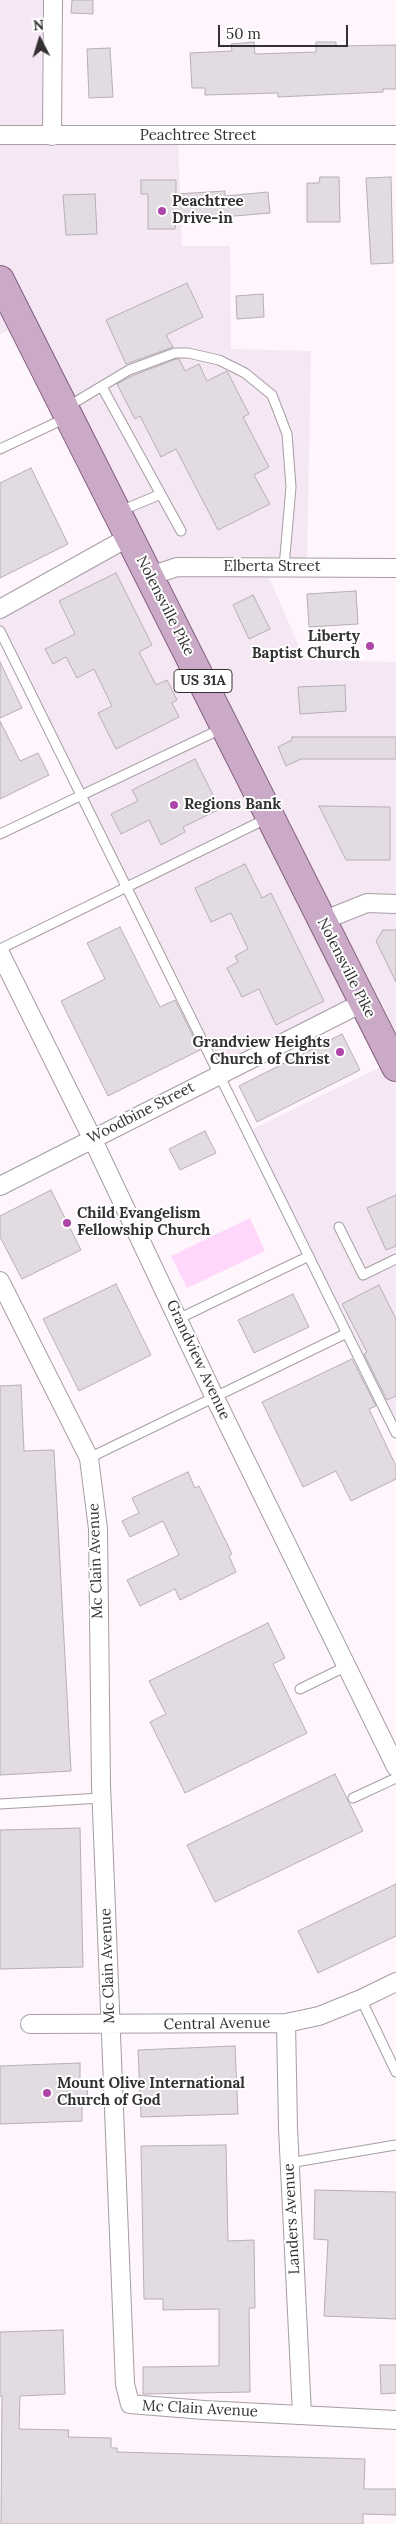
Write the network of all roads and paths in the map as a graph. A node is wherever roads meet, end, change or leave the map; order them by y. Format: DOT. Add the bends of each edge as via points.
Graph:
graph roads {
  1 [pos="54,0"];
  2 [pos="0,135"];
  3 [pos="396,135"];
  4 [pos="52,136"];
  5 [pos="0,280"];
  6 [pos="102,387"];
  7 [pos="67,412"];
  8 [pos="0,449"];
  9 [pos="159,495"];
  10 [pos="117,512"];
  11 [pos="181,531"];
  12 [pos="129,537"];
  13 [pos="284,567"];
  14 [pos="396,568"];
  15 [pos="150,576"];
  16 [pos="0,609"];
  17 [pos="0,631"];
  18 [pos="226,727"];
  19 [pos="82,794"];
  20 [pos="271,816"];
  21 [pos="0,834"];
  22 [pos="127,885"];
  23 [pos="396,904"];
  24 [pos="322,921"];
  25 [pos="0,949"];
  26 [pos="0,954"];
  27 [pos="364,1002"];
  28 [pos="396,1066"];
  29 [pos="219,1074"];
  30 [pos="92,1138"];
  31 [pos="0,1186"];
  32 [pos="339,1227"];
  33 [pos="309,1256"];
  34 [pos="396,1259"];
  35 [pos="0,1281"];
  36 [pos="178,1319"];
  37 [pos="347,1333"];
  38 [pos="215,1398"];
  39 [pos="396,1433"];
  40 [pos="89,1458"];
  41 [pos="347,1666"];
  42 [pos="300,1689"];
  43 [pos="396,1767"];
  44 [pos="396,1778"];
  45 [pos="101,1798"];
  46 [pos="353,1798"];
  47 [pos="0,1804"];
  48 [pos="396,1982"];
  49 [pos="361,1999"];
  50 [pos="30,2024"];
  51 [pos="286,2024"];
  52 [pos="110,2025"];
  53 [pos="396,2072"];
  54 [pos="396,2146"];
  55 [pos="290,2162"];
  56 [pos="302,2414"];
  57 [pos="396,2420"];
  1 -- 4 [label="street"];
  2 -- 4 [label="street, Peachtree Street"];
  3 -- 4 [label="street, Peachtree Street"];
  5 -- 7 [label="main road, Nolensville Pike / US 31A"];
  6 -- 7 [label="lane"];
  6 -- 9 [label="lane"];
  6 -- 13 [label="lane" via="129,370 175,353 188,353 219,360 245,373 272,394 287,434 291,487"];
  7 -- 8 [label="lane"];
  7 -- 10 [label="main road, Nolensville Pike / US 31A"];
  9 -- 10 [label="lane"];
  9 -- 11 [label="lane"];
  10 -- 12 [label="main road, Nolensville Pike / US 31A"];
  12 -- 15 [label="main road, Nolensville Pike / US 31A"];
  12 -- 16 [label="street"];
  13 -- 14 [label="street, Elberta Street"];
  13 -- 15 [label="street, Elberta Street" via="177,567"];
  15 -- 18 [label="main road, Nolensville Pike / US 31A"];
  17 -- 19 [label="lane"];
  18 -- 19 [label="lane"];
  18 -- 20 [label="main road, Nolensville Pike / US 31A"];
  19 -- 21 [label="lane"];
  19 -- 22 [label="lane"];
  20 -- 22 [label="lane"];
  20 -- 24 [label="main road, Nolensville Pike / US 31A"];
  22 -- 25 [label="lane"];
  22 -- 29 [label="lane"];
  23 -- 24 [label="street" via="367,903"];
  24 -- 27 [label="main road, Nolensville Pike / US 31A"];
  26 -- 30 [label="street, Grandview Avenue"];
  27 -- 28 [label="main road, Nolensville Pike / US 31A"];
  27 -- 29 [label="street, Woodbine Street"];
  29 -- 30 [label="street, Woodbine Street"];
  29 -- 33 [label="lane"];
  30 -- 31 [label="street, Woodbine Street"];
  30 -- 36 [label="street, Grandview Avenue"];
  32 -- 34 [label="lane" via="363,1275"];
  33 -- 36 [label="lane"];
  33 -- 37 [label="lane"];
  35 -- 40 [label="street, Mc Clain Avenue"];
  36 -- 38 [label="street, Grandview Avenue"];
  37 -- 38 [label="lane"];
  37 -- 39 [label="lane"];
  38 -- 40 [label="lane"];
  38 -- 41 [label="street, Grandview Avenue"];
  40 -- 45 [label="street, Mc Clain Avenue" via="98,1529"];
  41 -- 42 [label="lane"];
  41 -- 43 [label="street, Grandview Avenue"];
  44 -- 46 [label="lane"];
  45 -- 47 [label="lane"];
  45 -- 52 [label="street, Mc Clain Avenue"];
  48 -- 49 [label="street, Central Avenue"];
  49 -- 51 [label="street, Central Avenue" via="319,2016"];
  49 -- 53 [label="lane"];
  50 -- 52 [label="street, Central Avenue"];
  51 -- 52 [label="street, Central Avenue"];
  51 -- 55 [label="street, Landers Avenue"];
  52 -- 56 [label="street, Mc Clain Avenue" via="125,2384 130,2404"];
  54 -- 55 [label="lane"];
  55 -- 56 [label="street, Landers Avenue"];
  56 -- 57 [label="street, Mc Clain Avenue"];
}
